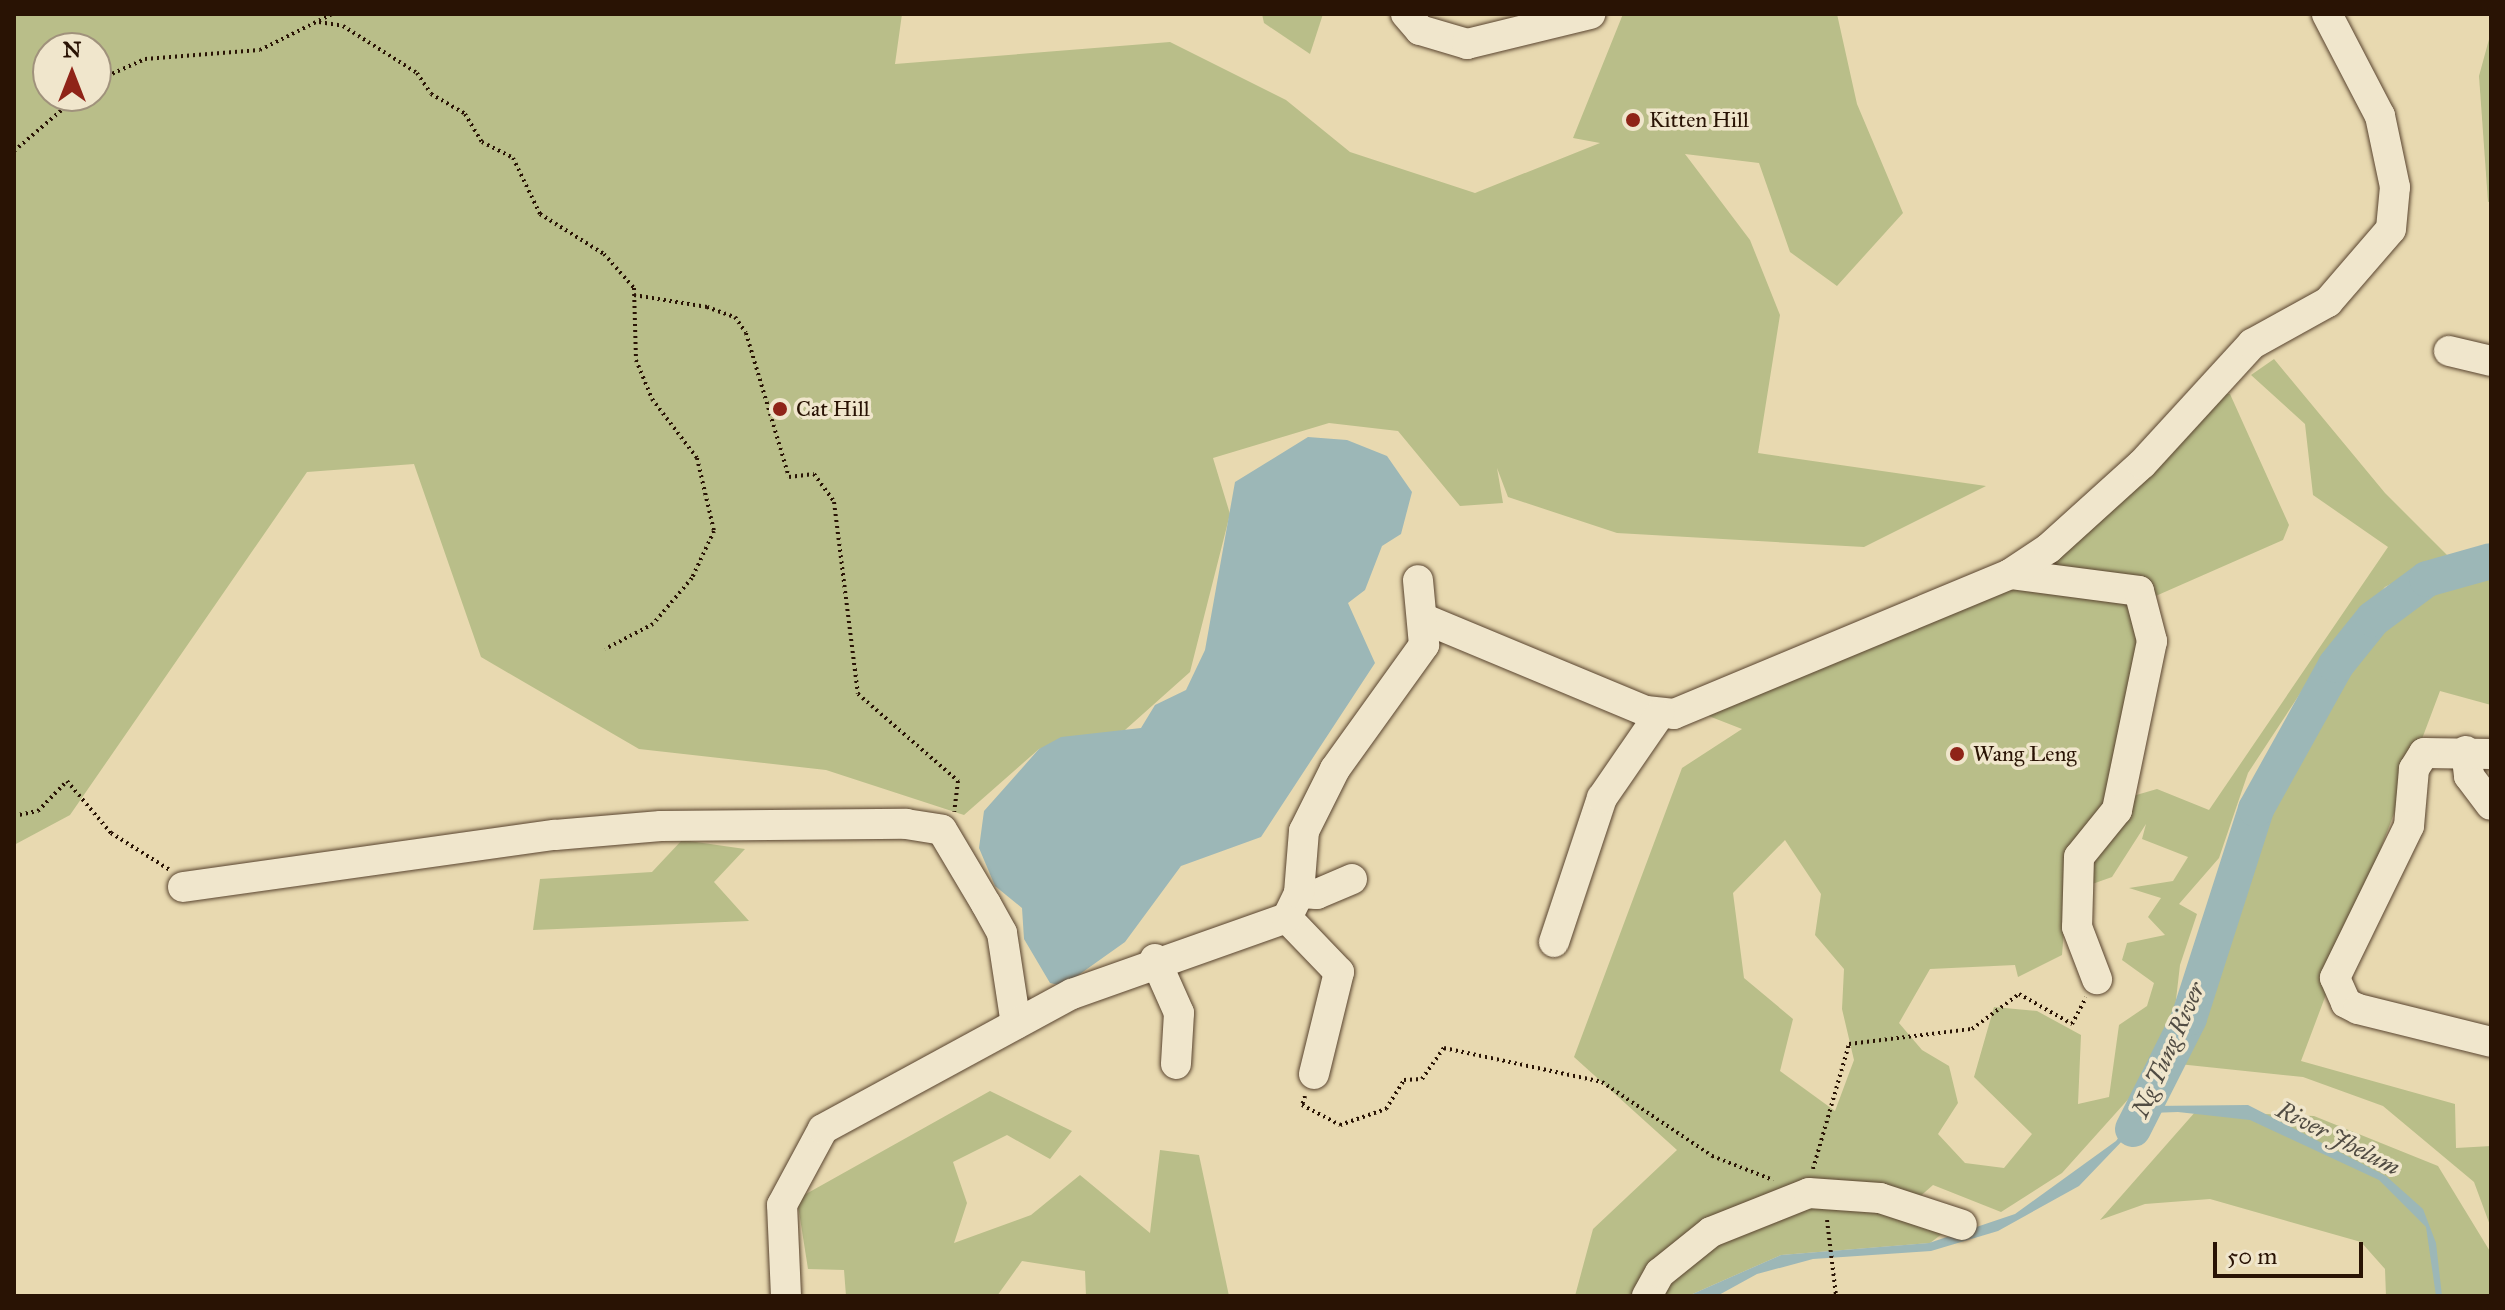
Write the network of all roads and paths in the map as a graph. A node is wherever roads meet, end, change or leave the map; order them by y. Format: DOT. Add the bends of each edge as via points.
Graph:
graph roads {
  1 [pos="332,14"];
  2 [pos="1406,14"];
  3 [pos="1590,14"];
  4 [pos="2327,14"];
  5 [pos="319,22"];
  6 [pos="112,74"];
  7 [pos="59,112"];
  8 [pos="14,151"];
  9 [pos="634,295"];
  10 [pos="2449,351"];
  11 [pos="2491,361"];
  12 [pos="2010,574"];
  13 [pos="1418,580"];
  14 [pos="1427,620"];
  15 [pos="605,649"];
  16 [pos="1659,715"];
  17 [pos="2479,752"];
  18 [pos="2491,805"];
  19 [pos="14,816"];
  20 [pos="942,830"];
  21 [pos="1352,879"];
  22 [pos="183,887"];
  23 [pos="1293,906"];
  24 [pos="1554,942"];
  25 [pos="1155,959"];
  26 [pos="2097,979"];
  27 [pos="1016,1024"];
  28 [pos="2491,1042"];
  29 [pos="1176,1064"];
  30 [pos="1314,1074"];
  31 [pos="1786,1180"];
  32 [pos="1818,1192"];
  33 [pos="1962,1225"];
  34 [pos="786,1296"];
  35 [pos="1647,1296"];
  36 [pos="1836,1296"];
  1 -- 5 [label="path"];
  2 -- 3 [label="street" via="1420,30 1467,44"];
  4 -- 12 [label="street" via="2380,116 2395,187 2391,229 2328,302 2252,344 2142,464 2049,548"];
  5 -- 6 [label="path" via="260,50 145,59"];
  5 -- 9 [label="path" via="343,26 417,73 431,94 465,114 482,142 513,158 540,214 622,270"];
  7 -- 8 [label="path"];
  9 -- 15 [label="path" via="636,360 652,399 697,458 714,531 692,578 653,624"];
  9 -- 20 [label="path" via="707,307 735,317 746,333 789,477 814,474 834,502 858,694 958,781 958,805"];
  10 -- 11 [label="street"];
  12 -- 16 [label="street"];
  12 -- 26 [label="street" via="2139,591 2152,641 2117,810 2079,857 2077,927"];
  13 -- 14 [label="street"];
  14 -- 16 [label="street"];
  14 -- 23 [label="street" via="1424,645 1335,769 1304,831"];
  16 -- 24 [label="street" via="1602,798"];
  17 -- 18 [label="street" via="2469,776"];
  17 -- 28 [label="street" via="2424,753 2414,769 2409,826 2335,978 2346,1003 2358,1009"];
  19 -- 22 [label="path" via="38,811 67,781 111,833 154,855"];
  20 -- 22 [label="street" via="661,826"];
  20 -- 27 [label="street" via="1002,933"];
  21 -- 23 [label="street"];
  23 -- 25 [label="street"];
  23 -- 30 [label="street" via="1339,972"];
  25 -- 27 [label="street"];
  25 -- 29 [label="street" via="1179,1013"];
  26 -- 32 [label="path" via="2072,1024 2019,994 1972,1029 1849,1044 1811,1163"];
  27 -- 34 [label="street" via="823,1129 782,1205"];
  30 -- 31 [label="path" via="1302,1105 1340,1125 1386,1109 1404,1080 1422,1079 1444,1048 1602,1082 1724,1162 1758,1180"];
  32 -- 33 [label="street" via="1880,1198"];
  32 -- 35 [label="street" via="1711,1232 1660,1273"];
  32 -- 36 [label="path" via="1833,1234"];
}
